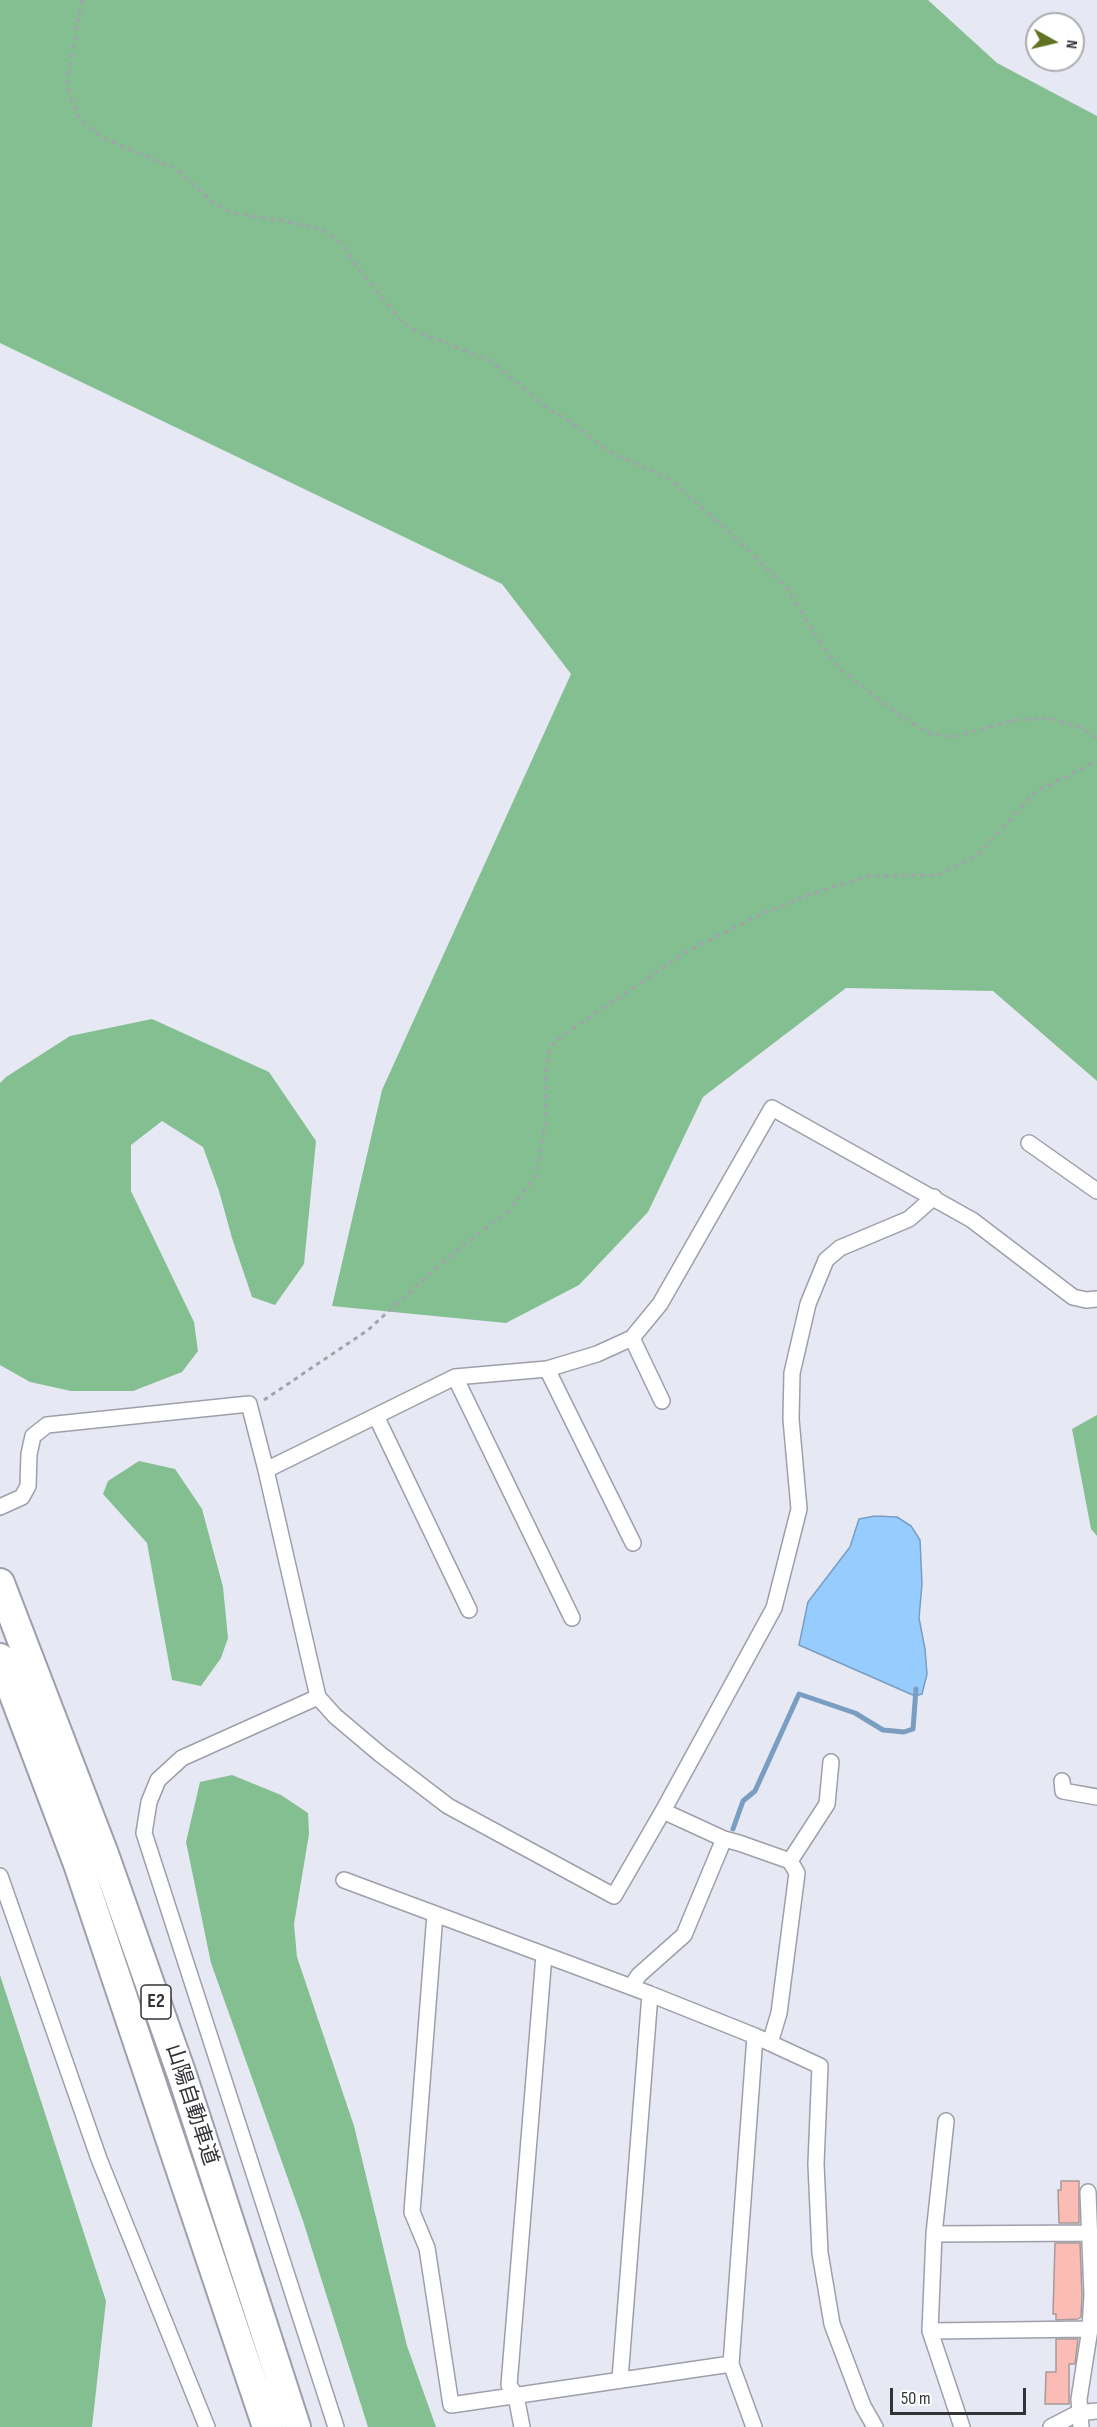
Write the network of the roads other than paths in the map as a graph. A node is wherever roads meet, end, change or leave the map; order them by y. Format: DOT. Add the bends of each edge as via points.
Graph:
graph roads {
  1 [pos="1029,1143"];
  2 [pos="1097,1191"];
  3 [pos="934,1197"];
  4 [pos="1097,1299"];
  5 [pos="632,1338"];
  6 [pos="547,1369"];
  7 [pos="455,1377"];
  8 [pos="662,1401"];
  9 [pos="376,1416"];
  10 [pos="266,1470"];
  11 [pos="0,1507"];
  12 [pos="633,1543"];
  13 [pos="0,1583"];
  14 [pos="469,1610"];
  15 [pos="572,1618"];
  16 [pos="0,1658"];
  17 [pos="318,1697"];
  18 [pos="831,1762"];
  19 [pos="1062,1781"];
  20 [pos="1097,1797"];
  21 [pos="663,1811"];
  22 [pos="724,1839"];
  23 [pos="790,1862"];
  24 [pos="0,1876"];
  25 [pos="344,1880"];
  26 [pos="435,1914"];
  27 [pos="544,1955"];
  28 [pos="631,1987"];
  29 [pos="650,1994"];
  30 [pos="755,2036"];
  31 [pos="770,2043"];
  32 [pos="946,2121"];
  33 [pos="1088,2192"];
  34 [pos="1090,2233"];
  35 [pos="934,2234"];
  36 [pos="1090,2329"];
  37 [pos="930,2331"];
  38 [pos="732,2364"];
  39 [pos="620,2379"];
  40 [pos="516,2396"];
  41 [pos="1097,2410"];
  42 [pos="1080,2420"];
  43 [pos="207,2427"];
  44 [pos="267,2427"];
  45 [pos="296,2427"];
  46 [pos="336,2427"];
  47 [pos="522,2427"];
  48 [pos="754,2427"];
  49 [pos="875,2427"];
  50 [pos="962,2427"];
  51 [pos="1051,2427"];
  1 -- 2 [label="street"];
  3 -- 4 [label="street" via="972,1220 1073,1297"];
  3 -- 5 [label="street" via="771,1108 660,1304"];
  3 -- 21 [label="street" via="909,1219 840,1248 826,1260 808,1304 792,1372 791,1419 799,1509 774,1608"];
  5 -- 6 [label="street" via="597,1354"];
  5 -- 8 [label="street"];
  6 -- 7 [label="street"];
  6 -- 12 [label="street"];
  7 -- 9 [label="street"];
  7 -- 15 [label="street"];
  9 -- 10 [label="street"];
  9 -- 14 [label="street"];
  10 -- 11 [label="street" via="249,1404 47,1425 33,1436 28,1485 22,1497"];
  10 -- 17 [label="street"];
  13 -- 45 [label="highway, 山陽自動車道 / E2" via="124,1910"];
  16 -- 44 [label="highway, 山陽自動車道 / E2" via="78,1864"];
  17 -- 21 [label="street" via="335,1716 448,1806 614,1896"];
  17 -- 46 [label="street" via="182,1758 158,1780 149,1802 144,1833"];
  18 -- 23 [label="street" via="827,1804"];
  19 -- 20 [label="street" via="1064,1791"];
  21 -- 22 [label="street"];
  22 -- 23 [label="street"];
  22 -- 28 [label="street" via="684,1935"];
  23 -- 31 [label="street" via="797,1873 779,2013"];
  24 -- 43 [label="street" via="99,2159"];
  25 -- 26 [label="street"];
  26 -- 27 [label="street"];
  26 -- 40 [label="street" via="412,2212 427,2248 451,2405"];
  27 -- 28 [label="street"];
  27 -- 40 [label="street" via="509,2385"];
  28 -- 29 [label="street"];
  29 -- 30 [label="street"];
  29 -- 39 [label="street"];
  30 -- 31 [label="street"];
  30 -- 38 [label="street"];
  31 -- 49 [label="street" via="820,2066 816,2164 820,2253 832,2324"];
  32 -- 35 [label="street"];
  33 -- 34 [label="street"];
  34 -- 35 [label="street"];
  34 -- 36 [label="street"];
  35 -- 37 [label="street"];
  36 -- 37 [label="street"];
  36 -- 42 [label="street"];
  37 -- 50 [label="street"];
  38 -- 39 [label="street"];
  38 -- 48 [label="street"];
  39 -- 40 [label="street"];
  40 -- 47 [label="street"];
  41 -- 42 [label="street"];
  42 -- 51 [label="street"];
}
